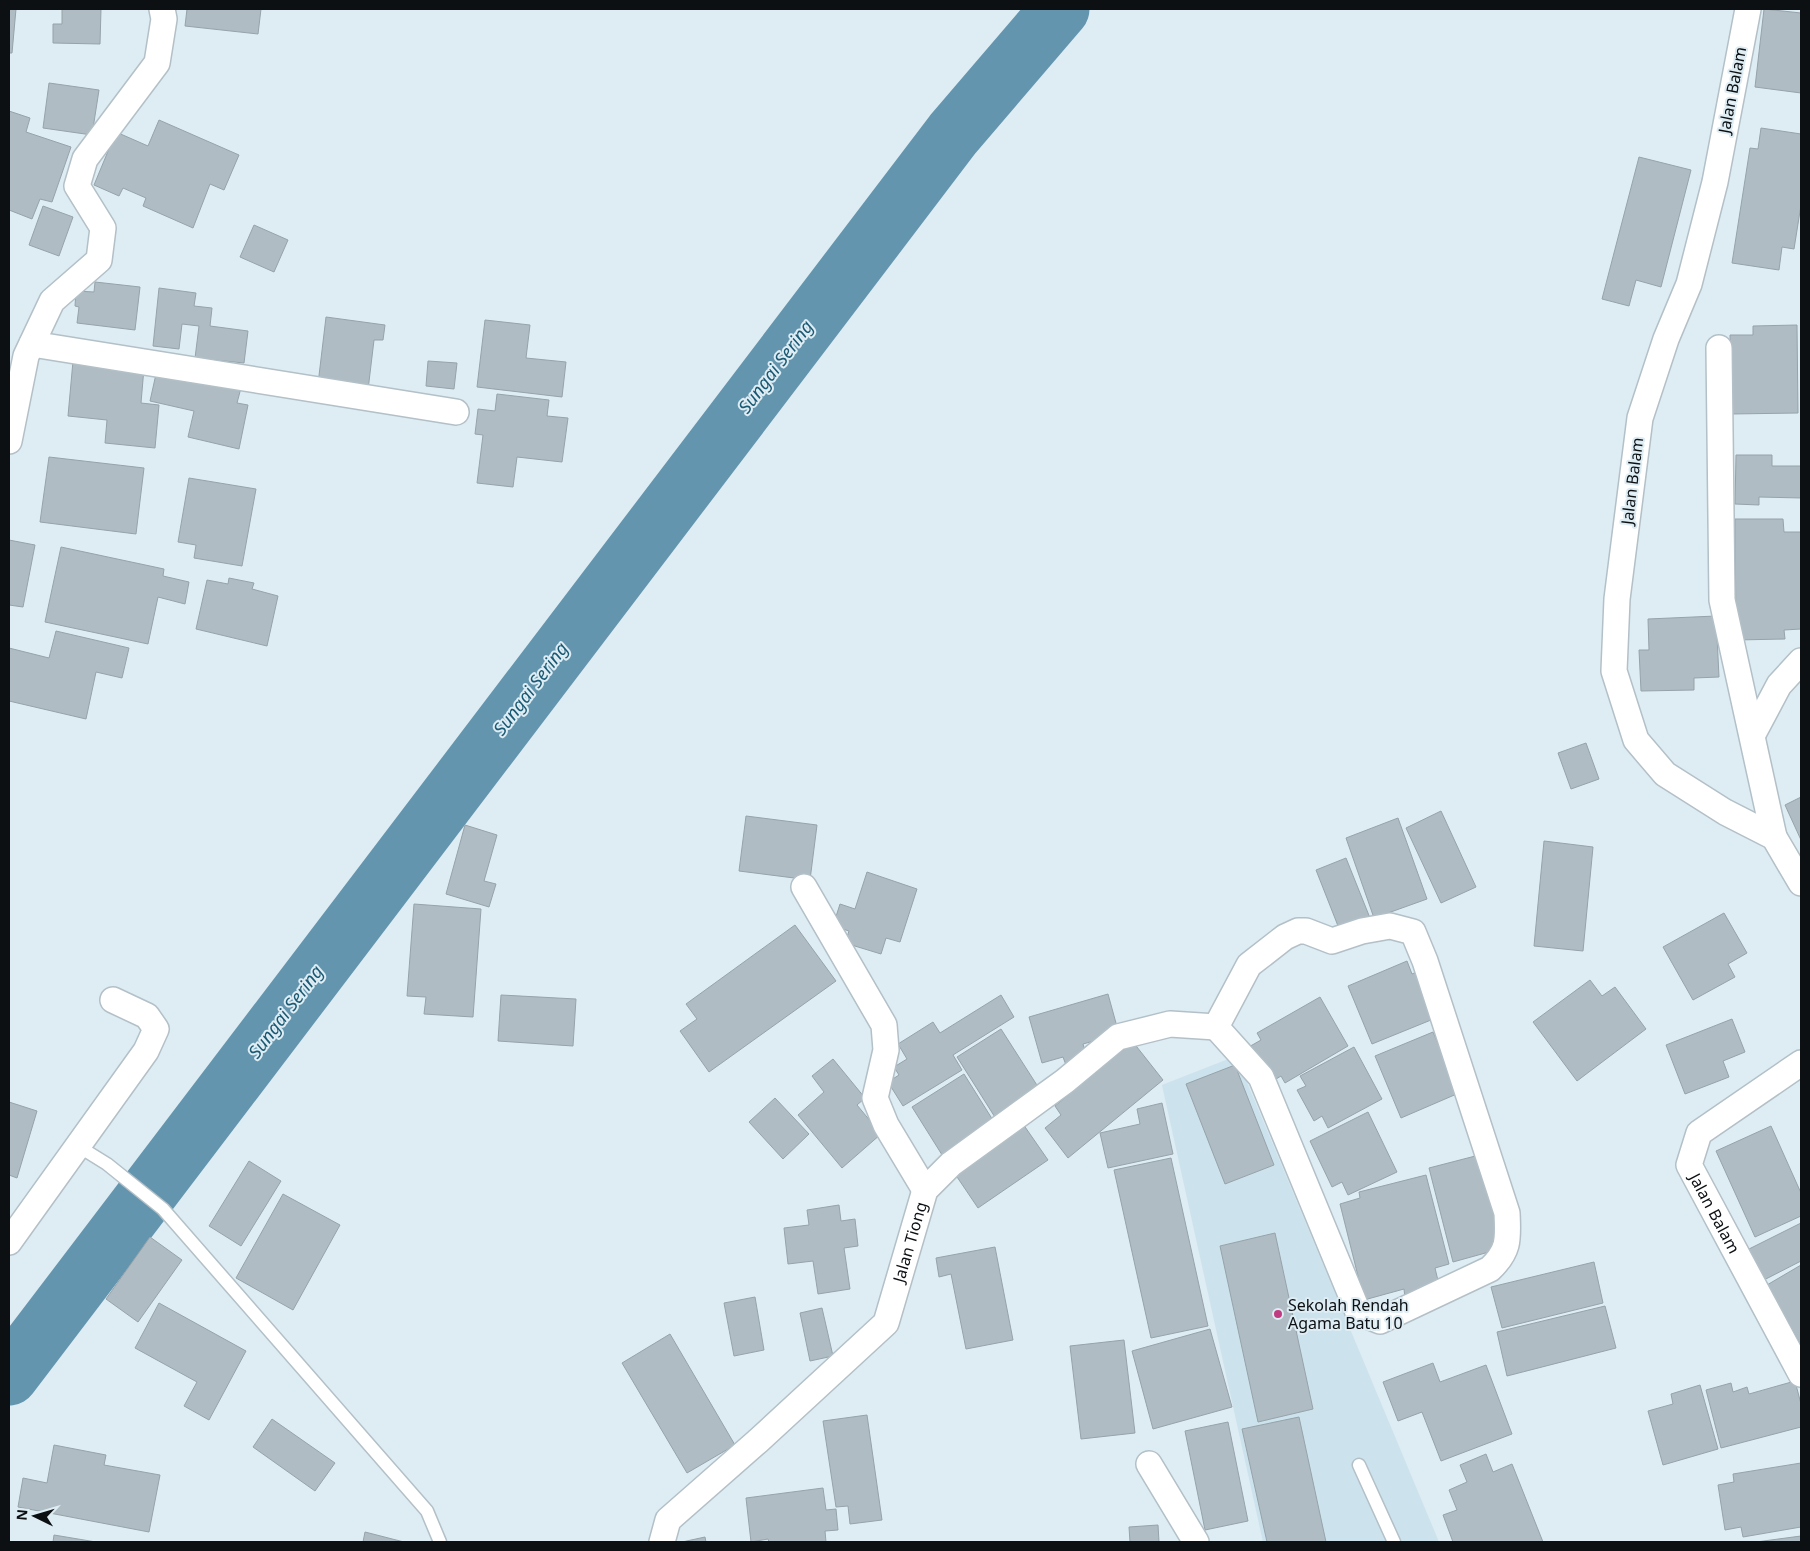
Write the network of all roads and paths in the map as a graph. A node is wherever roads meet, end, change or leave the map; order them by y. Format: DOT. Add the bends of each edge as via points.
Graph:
graph roads {
  1 [pos="162,9"];
  2 [pos="1748,9"];
  3 [pos="32,344"];
  4 [pos="1719,348"];
  5 [pos="456,412"];
  6 [pos="9,441"];
  7 [pos="1801,661"];
  8 [pos="1752,734"];
  9 [pos="1774,837"];
  10 [pos="1801,883"];
  11 [pos="804,887"];
  12 [pos="113,1000"];
  13 [pos="1216,1027"];
  14 [pos="1801,1063"];
  15 [pos="78,1146"];
  16 [pos="925,1190"];
  17 [pos="9,1242"];
  18 [pos="1801,1374"];
  19 [pos="1149,1464"];
  20 [pos="1359,1465"];
  21 [pos="440,1542"];
  22 [pos="662,1542"];
  23 [pos="1196,1542"];
  24 [pos="1394,1542"];
  1 -- 3 [label="street" via="164,19 157,63 85,158 78,186 104,228 98,260 52,301"];
  2 -- 9 [label="street, Jalan Balam" via="1715,182 1689,284 1666,339 1640,418 1618,599 1614,671 1636,740 1665,774 1725,812"];
  3 -- 5 [label="street"];
  3 -- 6 [label="street" via="26,356"];
  4 -- 8 [label="street" via="1722,600"];
  7 -- 8 [label="street" via="1780,685"];
  8 -- 9 [label="street"];
  9 -- 10 [label="street"];
  11 -- 16 [label="street" via="884,1025 886,1050 875,1098 886,1125"];
  12 -- 15 [label="street" via="147,1016 156,1030 146,1051"];
  13 -- 13 [label="street" via="1261,1077 1358,1312 1380,1321 1490,1269 1500,1259 1508,1238 1506,1213 1426,961 1413,932 1390,926 1332,941 1306,931 1285,937 1248,965"];
  13 -- 16 [label="street, Jalan Tiong" via="1170,1024 1118,1037 951,1164"];
  14 -- 18 [label="street, Jalan Balam" via="1699,1134 1689,1165"];
  15 -- 17 [label="street"];
  15 -- 21 [label="lane" via="107,1164 163,1209 428,1511"];
  16 -- 22 [label="street, Jalan Tiong" via="886,1323 668,1520"];
  19 -- 23 [label="street"];
  20 -- 24 [label="lane"];
}
